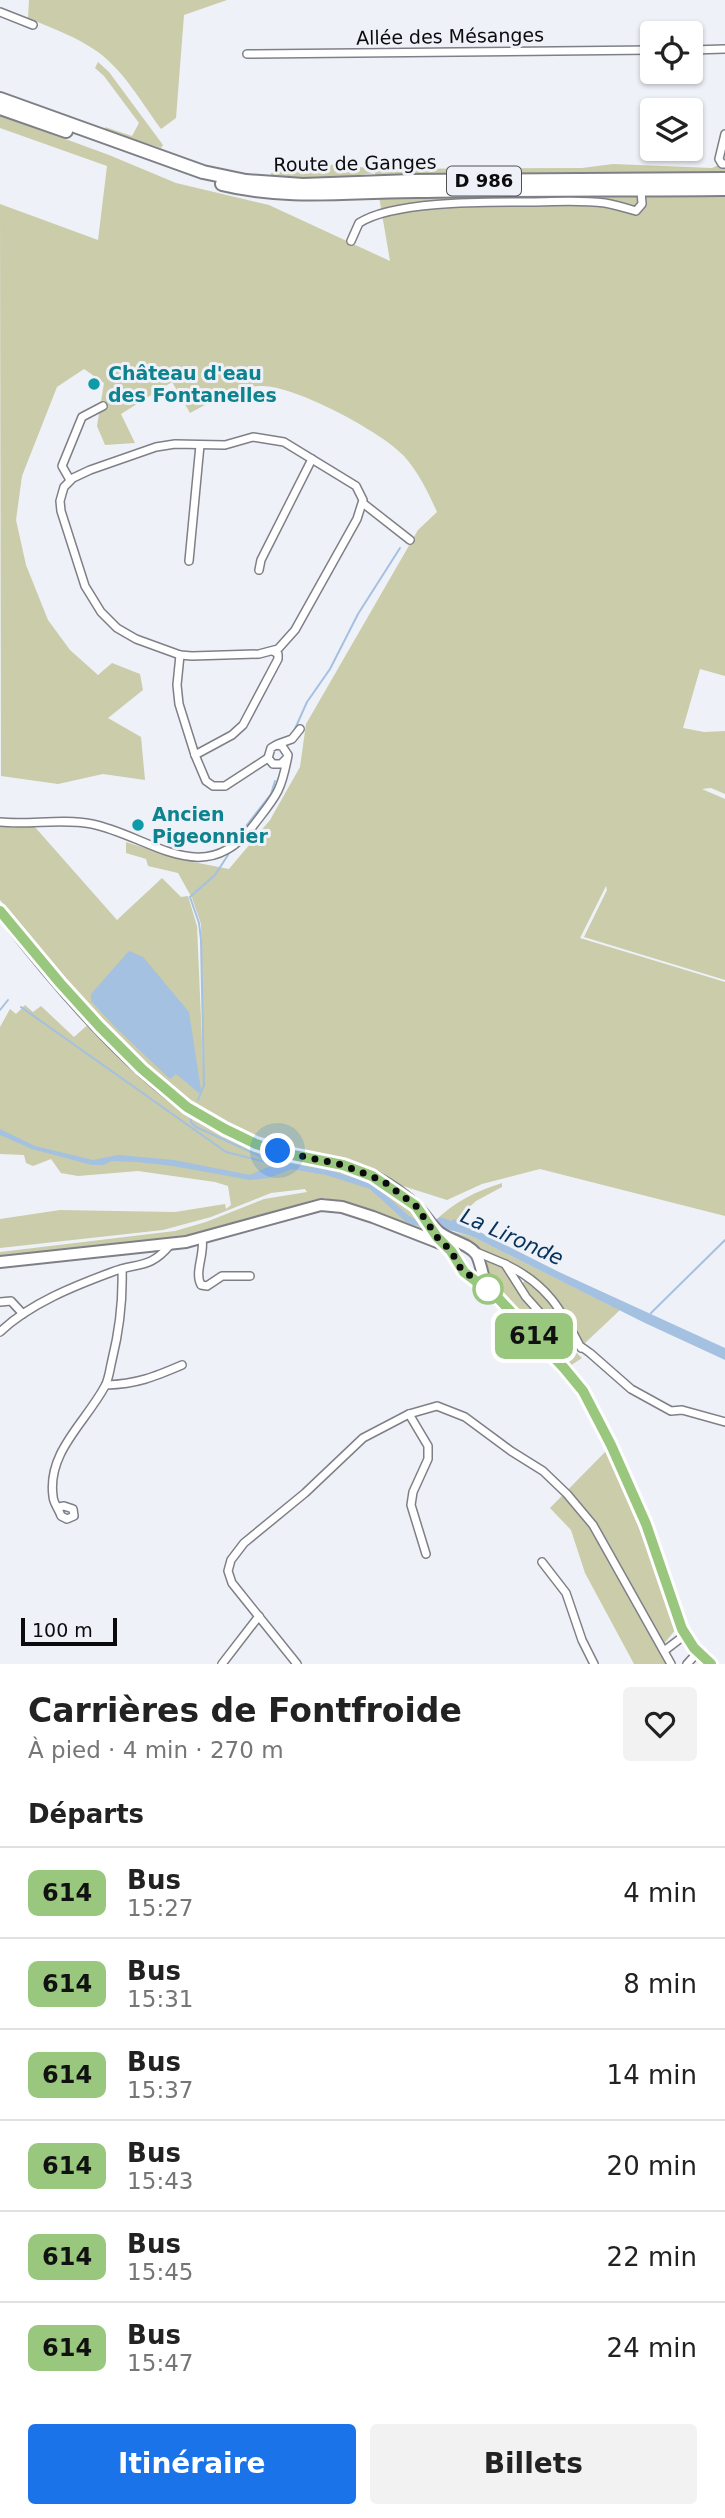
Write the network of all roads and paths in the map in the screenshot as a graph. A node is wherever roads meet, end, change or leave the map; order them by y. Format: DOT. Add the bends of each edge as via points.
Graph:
graph roads {
  1 [pos="0,12"];
  2 [pos="33,25"];
  3 [pos="640,50"];
  4 [pos="703,50"];
  5 [pos="725,50"];
  6 [pos="247,54"];
  7 [pos="0,99"];
  8 [pos="0,108"];
  9 [pos="725,134"];
  10 [pos="724,164"];
  11 [pos="725,179"];
  12 [pos="725,189"];
  13 [pos="641,190"];
  14 [pos="351,242"];
  15 [pos="103,406"];
  16 [pos="200,446"];
  17 [pos="312,459"];
  18 [pos="70,480"];
  19 [pos="364,504"];
  20 [pos="410,540"];
  21 [pos="189,561"];
  22 [pos="259,570"];
  23 [pos="273,651"];
  24 [pos="180,655"];
  25 [pos="276,745"];
  26 [pos="195,755"];
  27 [pos="288,757"];
  28 [pos="270,760"];
  29 [pos="281,787"];
  30 [pos="0,822"];
  31 [pos="0,911"];
  32 [pos="435,1232"];
  33 [pos="420,1237"];
  34 [pos="202,1239"];
  35 [pos="170,1245"];
  36 [pos="143,1247"];
  37 [pos="469,1252"];
  38 [pos="0,1262"];
  39 [pos="505,1264"];
  40 [pos="143,1265"];
  41 [pos="122,1269"];
  42 [pos="466,1273"];
  43 [pos="250,1276"];
  44 [pos="488,1288"];
  45 [pos="0,1302"];
  46 [pos="23,1314"];
  47 [pos="0,1332"];
  48 [pos="581,1348"];
  49 [pos="182,1365"];
  50 [pos="106,1385"];
  51 [pos="409,1414"];
  52 [pos="725,1422"];
  53 [pos="59,1507"];
  54 [pos="426,1554"];
  55 [pos="542,1562"];
  56 [pos="259,1616"];
  57 [pos="685,1634"];
  58 [pos="664,1651"];
  59 [pos="698,1652"];
  60 [pos="222,1664"];
  61 [pos="297,1664"];
  62 [pos="594,1664"];
  63 [pos="671,1664"];
  64 [pos="687,1664"];
  65 [pos="711,1664"];
  1 -- 2 [label="street"];
  3 -- 6 [label="street, Allée des Mésanges"];
  4 -- 5 [label="street"];
  7 -- 11 [label="main road, Route de Ganges / D 986" via="203,172 246,181 303,185"];
  8 -- 13 [label="main road, Route de Ganges / D 986" via="191,176 273,193"];
  9 -- 10 [label="street" via="719,159"];
  12 -- 13 [label="main road, Route de Ganges / D 986"];
  13 -- 14 [label="street" via="642,204 636,211 574,201 452,203 398,210 359,223"];
  15 -- 18 [label="street" via="82,416 62,466"];
  16 -- 17 [label="street" via="261,437 280,440"];
  16 -- 18 [label="street" via="156,447"];
  16 -- 21 [label="street"];
  17 -- 19 [label="street" via="356,486"];
  17 -- 22 [label="street"];
  18 -- 24 [label="street" via="62,493 61,511 94,604 128,635"];
  19 -- 20 [label="street"];
  19 -- 23 [label="street" via="295,630"];
  23 -- 24 [label="street"];
  23 -- 26 [label="street" via="278,659 243,725"];
  24 -- 26 [label="street" via="179,704"];
  25 -- 27 [label="street" via="284,747"];
  25 -- 27 [label="street" via="289,741 300,729"];
  25 -- 28 [label="street" via="269,750"];
  26 -- 28 [label="street" via="206,781 218,787"];
  27 -- 28 [label="street" via="281,764"];
  27 -- 29 [label="street"];
  28 -- 29 [label="street"];
  29 -- 30 [label="street" via="238,844 201,859 87,823"];
  31 -- 32 [label="street" via="99,1026 187,1107 256,1144 372,1176 405,1197"];
  32 -- 33 [label="street"];
  32 -- 37 [label="street"];
  33 -- 34 [label="street" via="373,1217 321,1205"];
  33 -- 37 [label="street"];
  34 -- 35 [label="street"];
  34 -- 43 [label="street" via="201,1285 222,1276"];
  35 -- 36 [label="street"];
  35 -- 40 [label="street" via="157,1259"];
  36 -- 38 [label="street"];
  36 -- 40 [label="street"];
  37 -- 39 [label="street"];
  37 -- 42 [label="street" via="474,1272"];
  37 -- 42 [label="street" via="455,1259"];
  37 -- 44 [label="street"];
  39 -- 48 [label="street" via="552,1326"];
  39 -- 48 [label="street" via="533,1279 549,1295"];
  40 -- 41 [label="street"];
  41 -- 46 [label="street"];
  41 -- 50 [label="street" via="121,1322"];
  42 -- 44 [label="street"];
  44 -- 57 [label="street" via="564,1368 591,1404 646,1524"];
  45 -- 46 [label="street" via="11,1301"];
  46 -- 47 [label="street"];
  48 -- 52 [label="street" via="657,1404"];
  49 -- 50 [label="street" via="151,1379"];
  50 -- 53 [label="street" via="58,1458 52,1478 53,1501"];
  51 -- 54 [label="street" via="428,1446 428,1459 411,1505"];
  51 -- 56 [label="street" via="363,1438 244,1543 231,1560 229,1577"];
  51 -- 58 [label="street" via="438,1406 458,1413 543,1471 593,1525"];
  55 -- 62 [label="street" via="566,1593"];
  56 -- 60 [label="street"];
  56 -- 61 [label="street"];
  57 -- 58 [label="street"];
  57 -- 59 [label="street"];
  58 -- 63 [label="street"];
  59 -- 64 [label="street"];
  59 -- 65 [label="street"];
}
